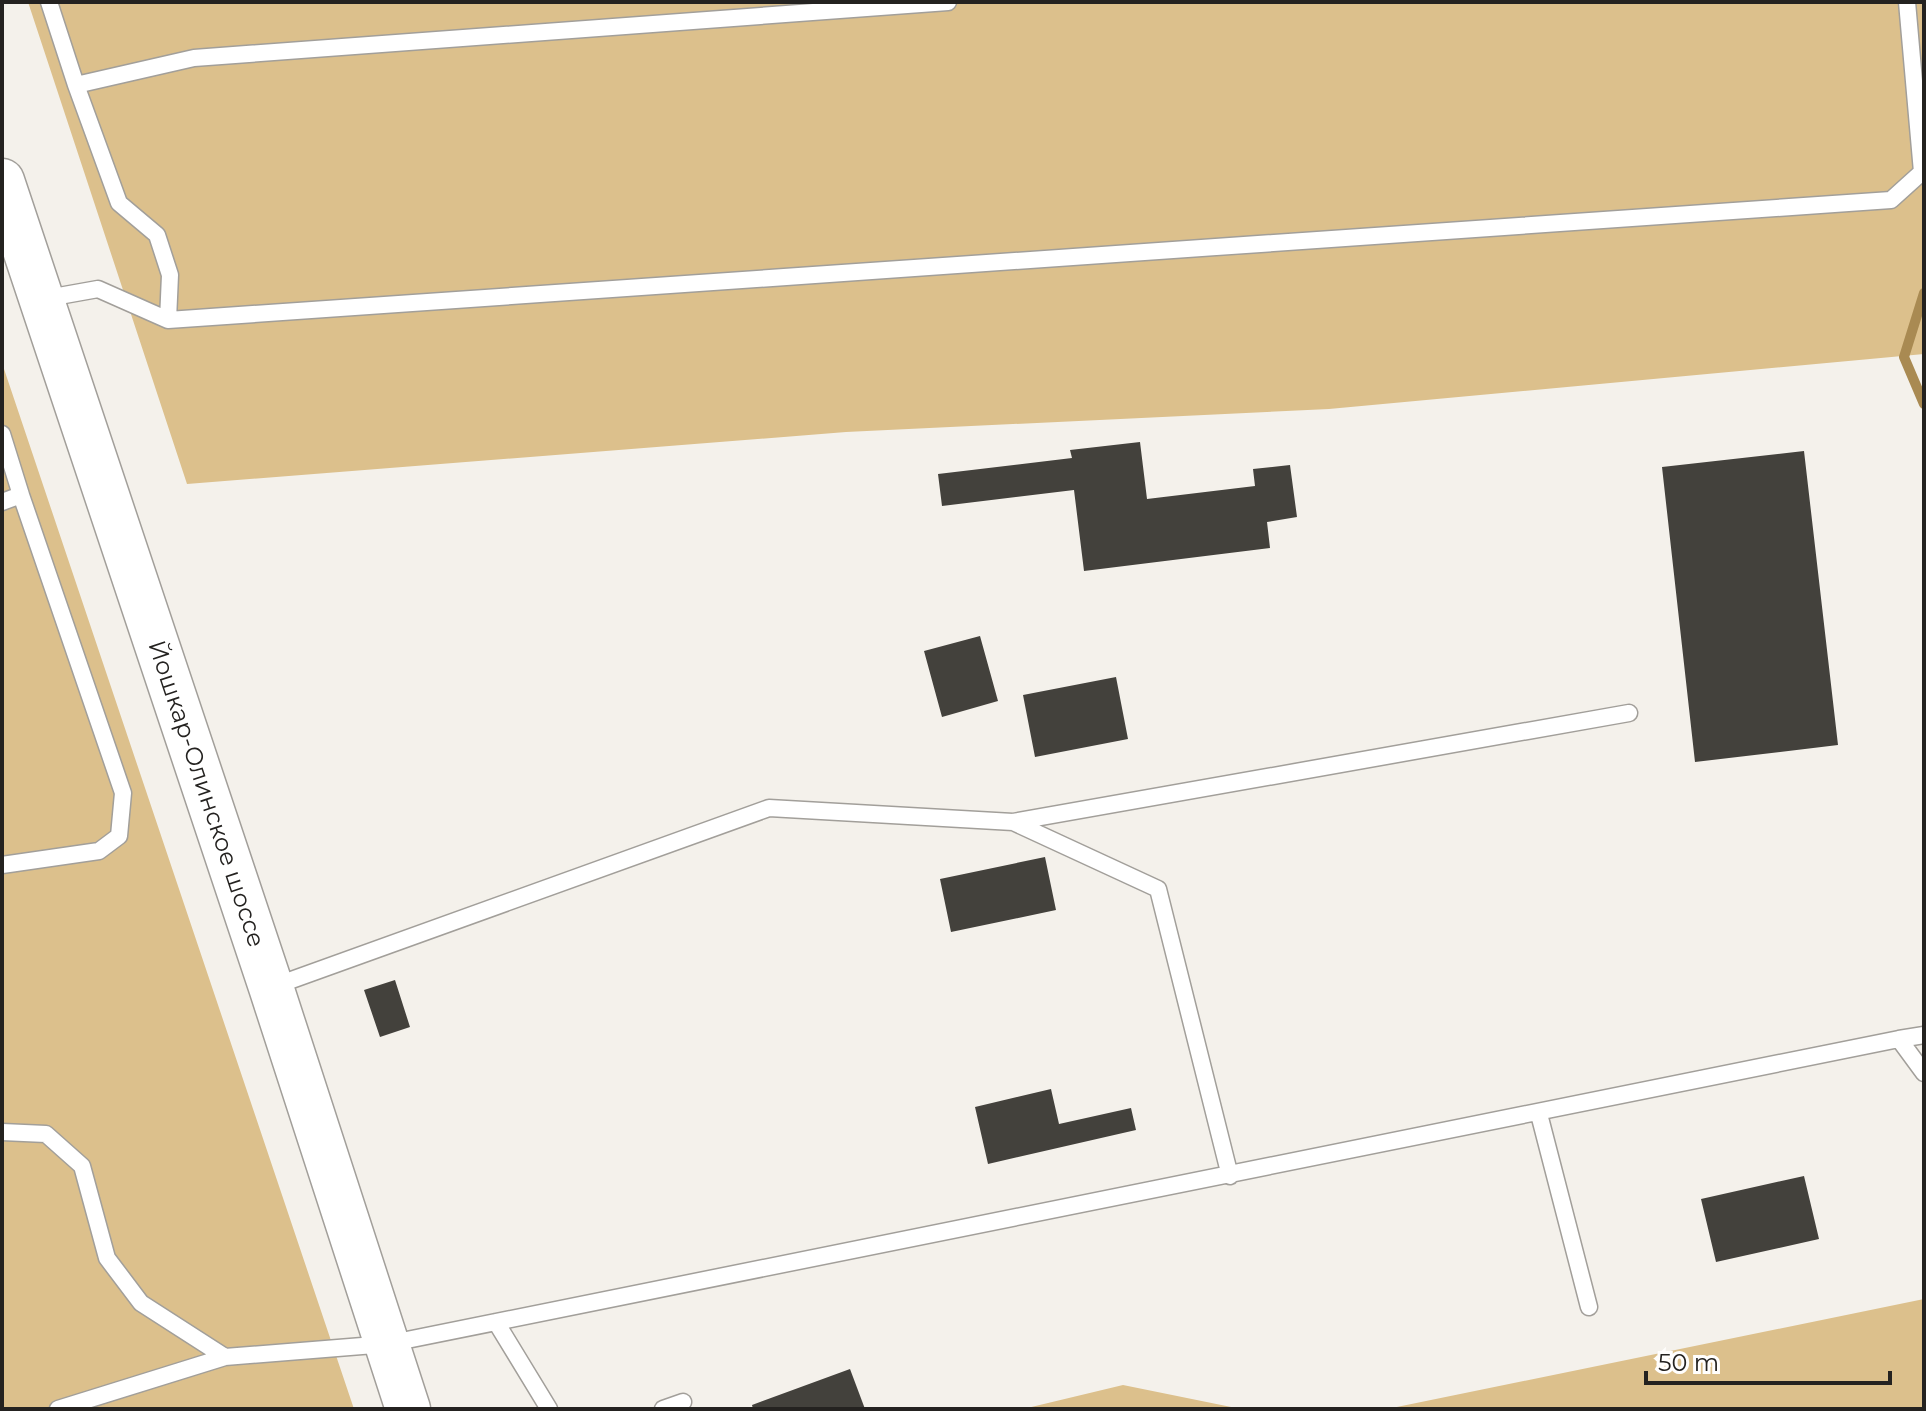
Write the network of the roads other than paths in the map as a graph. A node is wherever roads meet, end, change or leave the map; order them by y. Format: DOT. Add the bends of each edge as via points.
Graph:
graph roads {
  1 [pos="49,2"];
  2 [pos="948,2"];
  3 [pos="1907,2"];
  4 [pos="76,85"];
  5 [pos="2,181"];
  6 [pos="40,299"];
  7 [pos="168,320"];
  8 [pos="2,434"];
  9 [pos="21,495"];
  10 [pos="2,502"];
  11 [pos="1629,713"];
  12 [pos="1013,822"];
  13 [pos="2,865"];
  14 [pos="271,987"];
  15 [pos="1924,1035"];
  16 [pos="1899,1039"];
  17 [pos="1924,1073"];
  18 [pos="1539,1114"];
  19 [pos="2,1132"];
  20 [pos="1230,1176"];
  21 [pos="1589,1307"];
  22 [pos="496,1322"];
  23 [pos="387,1344"];
  24 [pos="225,1357"];
  25 [pos="683,1402"];
  26 [pos="58,1409"];
  27 [pos="408,1409"];
  28 [pos="549,1409"];
  29 [pos="663,1409"];
  1 -- 4 [label="lane"];
  2 -- 4 [label="lane" via="194,58"];
  3 -- 7 [label="lane" via="1922,172 1891,200"];
  4 -- 7 [label="lane" via="119,203 157,235 170,275"];
  5 -- 6 [label="main road, Йошкар-Олинское шоссе"];
  6 -- 7 [label="lane" via="98,289"];
  6 -- 14 [label="main road, Йошкар-Олинское шоссе"];
  8 -- 9 [label="lane"];
  9 -- 10 [label="lane"];
  9 -- 13 [label="lane" via="123,793 119,836 99,851"];
  11 -- 12 [label="lane"];
  12 -- 14 [label="lane" via="769,808"];
  12 -- 20 [label="lane" via="1158,889"];
  14 -- 23 [label="main road, Йошкар-Олинское шоссе"];
  15 -- 16 [label="lane"];
  16 -- 17 [label="lane"];
  16 -- 18 [label="lane"];
  18 -- 20 [label="lane"];
  18 -- 21 [label="lane"];
  19 -- 24 [label="lane" via="46,1134 82,1166 107,1258 141,1303"];
  20 -- 22 [label="lane"];
  22 -- 23 [label="lane"];
  22 -- 28 [label="lane"];
  23 -- 24 [label="lane"];
  23 -- 27 [label="main road, Йошкар-Олинское шоссе"];
  24 -- 26 [label="lane"];
  25 -- 29 [label="lane"];
}
